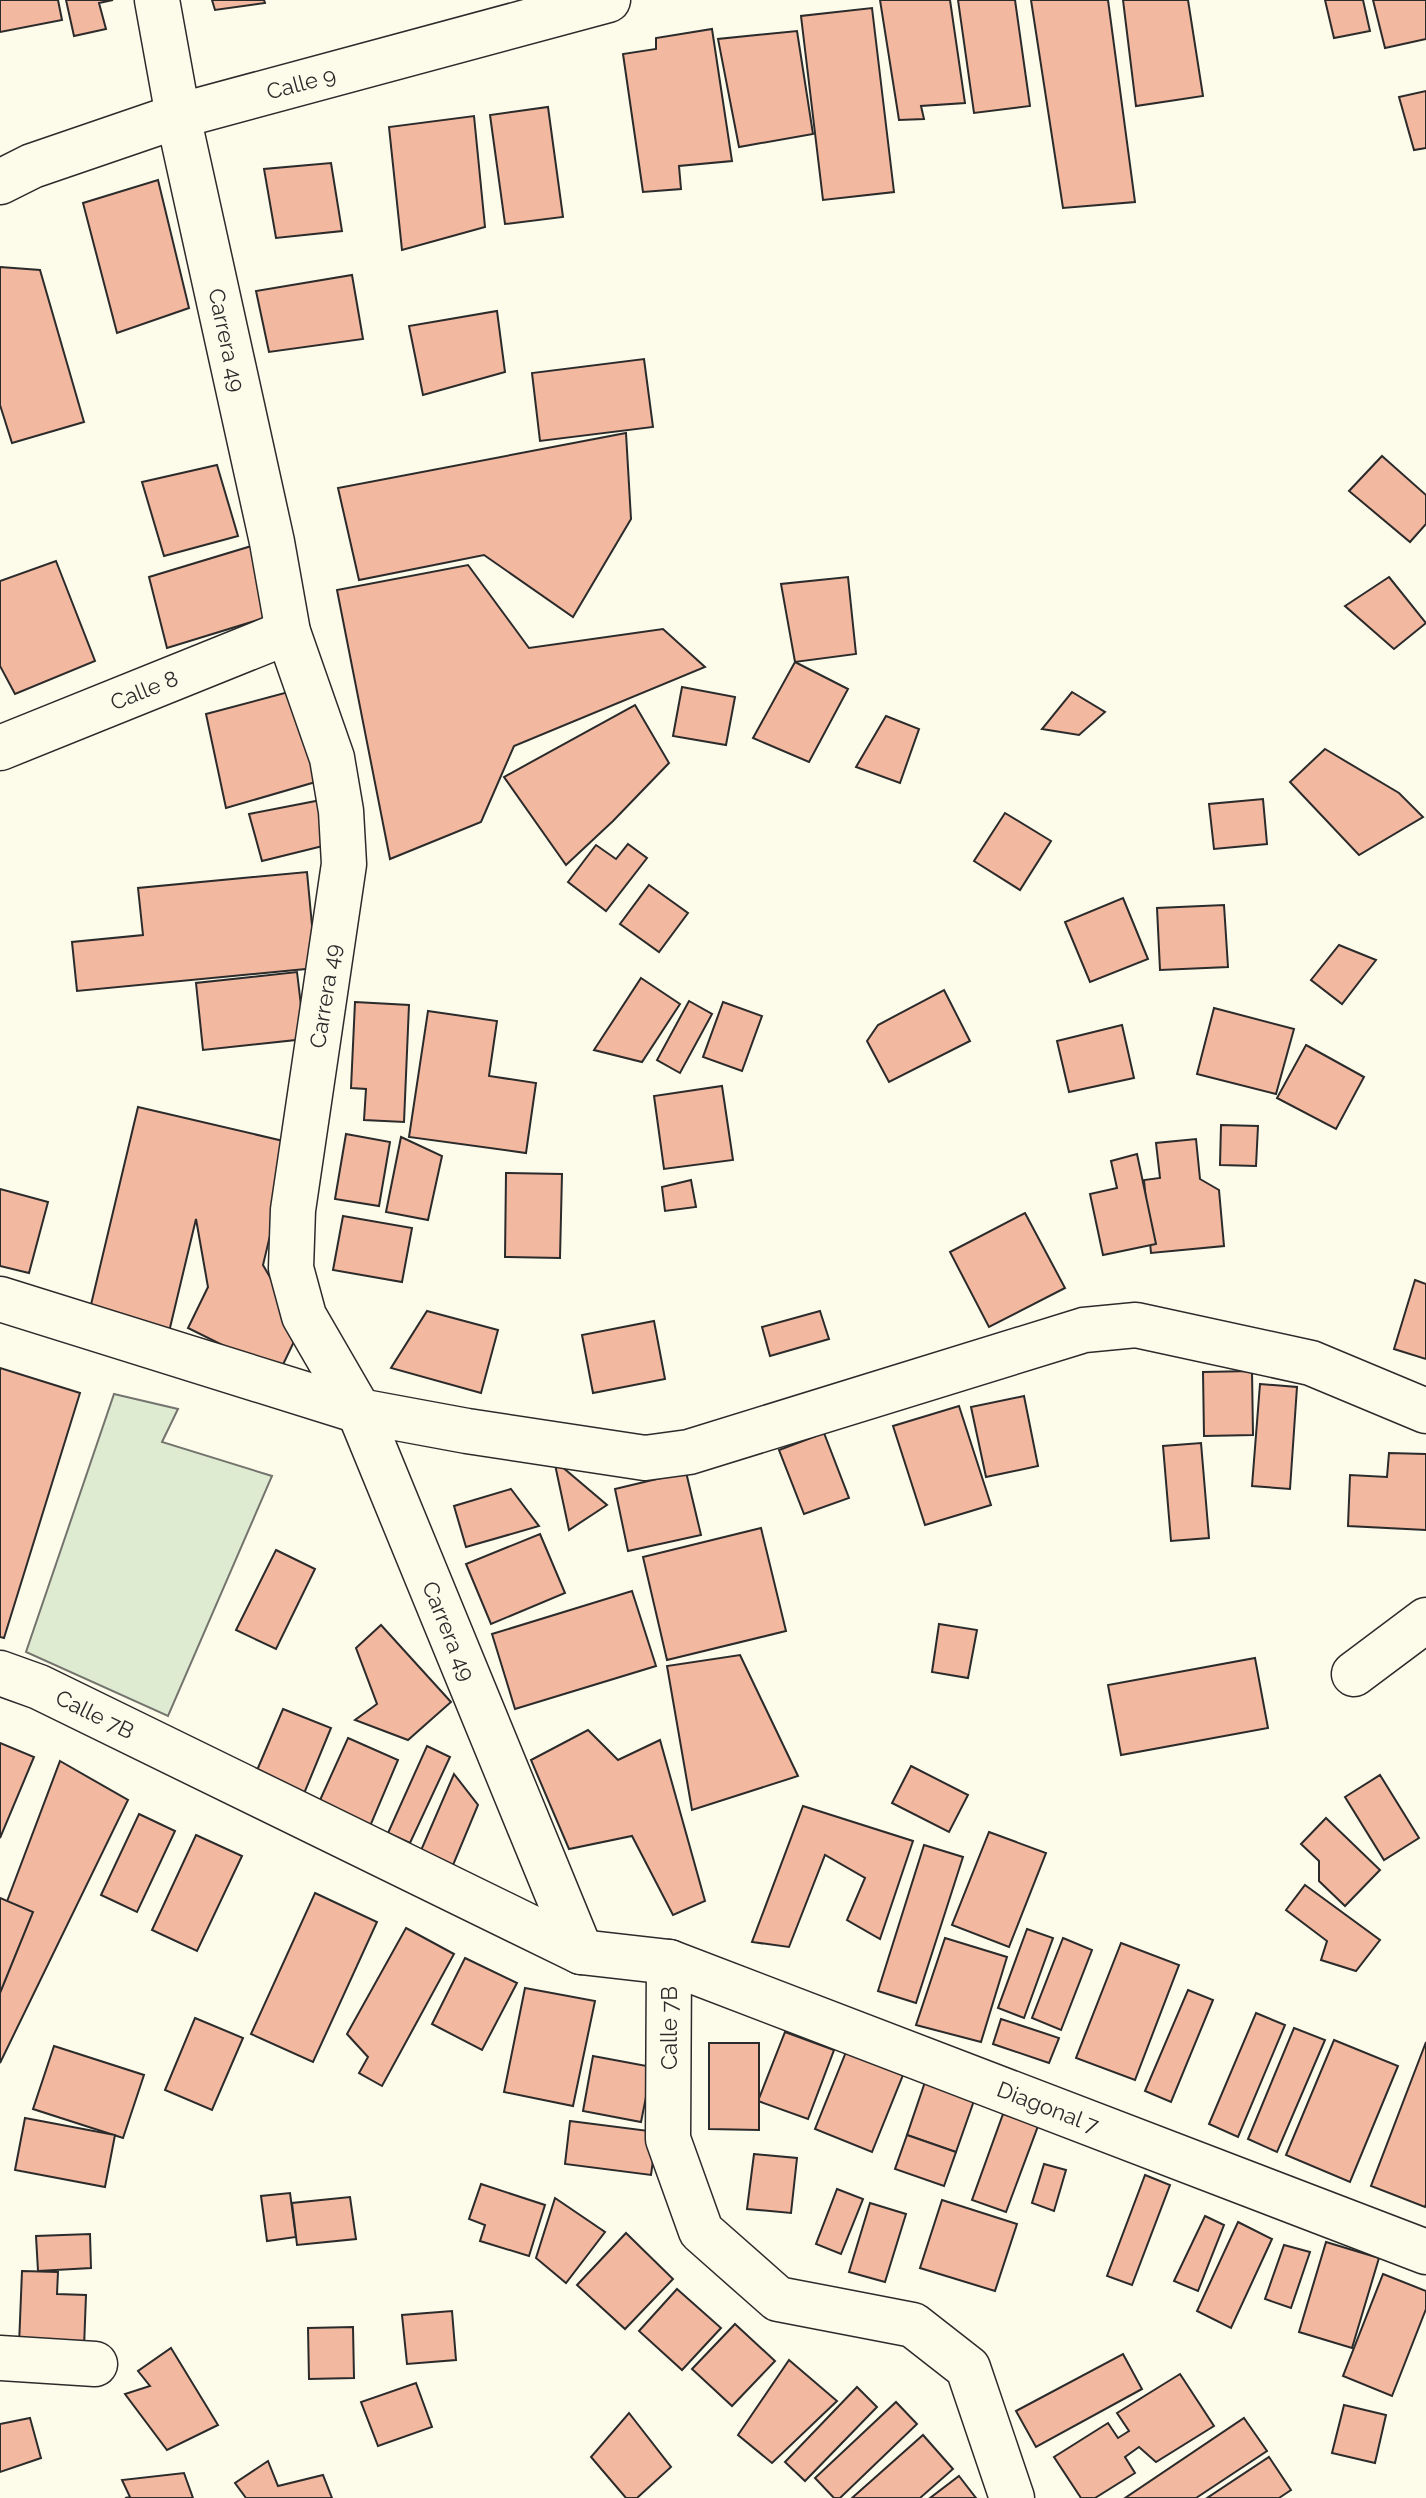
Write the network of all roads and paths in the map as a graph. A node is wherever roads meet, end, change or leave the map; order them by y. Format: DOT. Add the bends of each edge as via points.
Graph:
graph roads {
  1 [pos="157,0"];
  2 [pos="608,0"];
  3 [pos="178,116"];
  4 [pos="0,182"];
  5 [pos="288,632"];
  6 [pos="0,748"];
  7 [pos="0,1299"];
  8 [pos="359,1411"];
  9 [pos="1426,1411"];
  10 [pos="1426,1620"];
  11 [pos="0,1673"];
  12 [pos="1354,1674"];
  13 [pos="581,1952"];
  14 [pos="669,1962"];
  15 [pos="1426,2252"];
  16 [pos="0,2358"];
  17 [pos="95,2364"];
  18 [pos="1012,2498"];
  1 -- 3 [label="street, Carrera 49"];
  2 -- 3 [label="street, Calle 9"];
  3 -- 4 [label="street, Calle 9"];
  3 -- 5 [label="street, Carrera 49"];
  5 -- 6 [label="street, Calle 8"];
  5 -- 8 [label="street, Carrera 49" via="332,758 344,864 293,1210 291,1268 304,1316"];
  7 -- 8 [label="street"];
  8 -- 9 [label="street" via="645,1458 689,1452 1084,1330 1136,1325 1311,1363"];
  8 -- 13 [label="street, Carrera 49"];
  10 -- 12 [label="street"];
  11 -- 13 [label="street, Calle 7B" via="39,1687"];
  13 -- 14 [label="street, Calle 7B"];
  14 -- 15 [label="street, Diagonal 7"];
  14 -- 18 [label="street, Calle 7B" via="668,2139 701,2231 778,2299 913,2325 968,2368"];
  16 -- 17 [label="street"];
}
